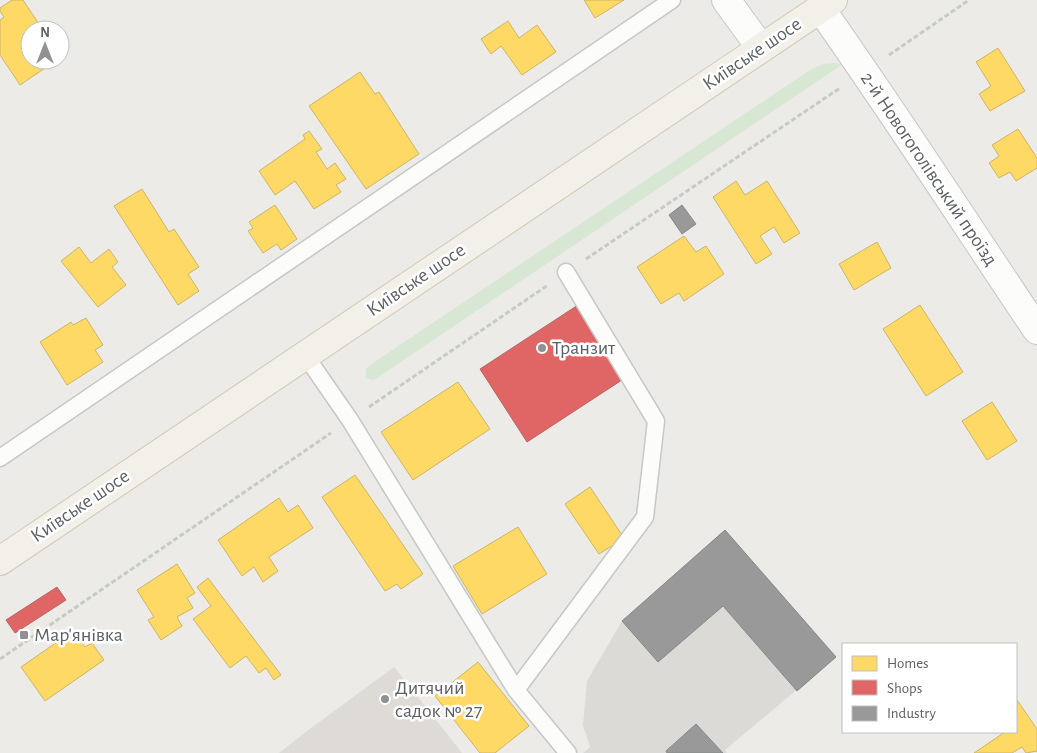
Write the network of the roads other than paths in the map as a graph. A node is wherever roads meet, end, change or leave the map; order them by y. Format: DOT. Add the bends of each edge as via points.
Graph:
graph roads {
  1 [pos="672,0"];
  2 [pos="726,0"];
  3 [pos="826,4"];
  4 [pos="760,48"];
  5 [pos="566,272"];
  6 [pos="1037,330"];
  7 [pos="305,355"];
  8 [pos="0,458"];
  9 [pos="0,561"];
  10 [pos="516,690"];
  11 [pos="568,753"];
  1 -- 8 [label="lane"];
  2 -- 4 [label="street"];
  3 -- 4 [label="main road, Київське шосе"];
  3 -- 6 [label="street, 2-й Новогоголівський проїзд" via="889,110"];
  4 -- 7 [label="main road, Київське шосе"];
  5 -- 10 [label="lane" via="656,421 645,517"];
  7 -- 9 [label="main road, Київське шосе"];
  7 -- 10 [label="lane" via="350,420"];
  10 -- 11 [label="lane"];
}
